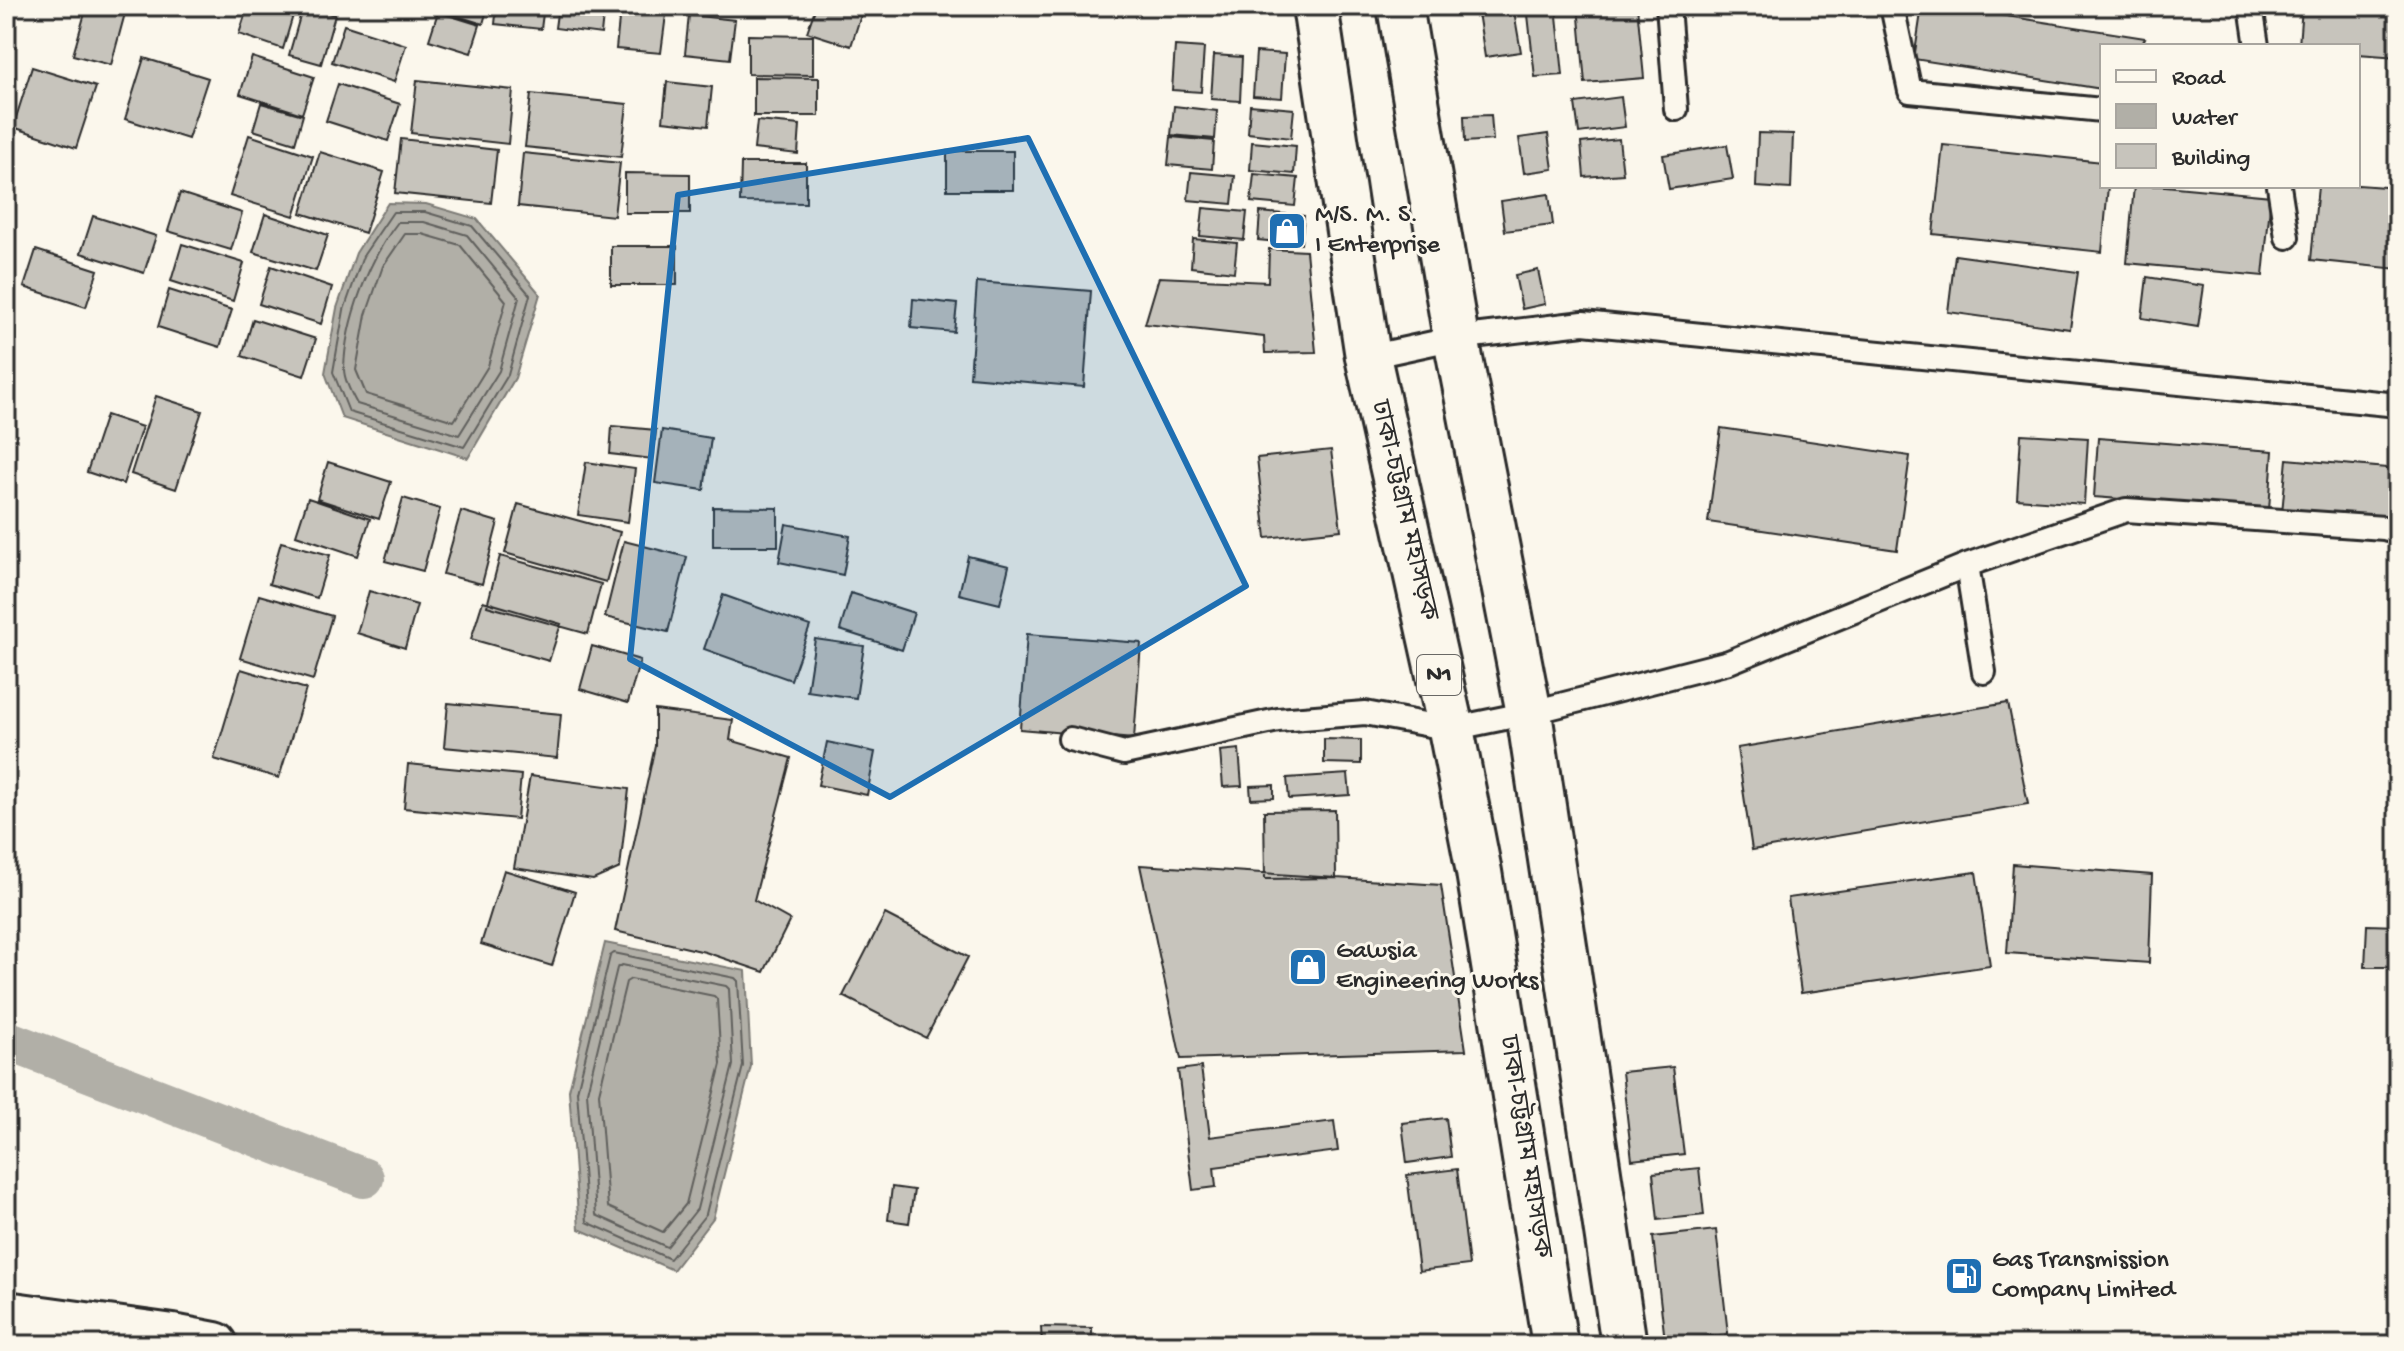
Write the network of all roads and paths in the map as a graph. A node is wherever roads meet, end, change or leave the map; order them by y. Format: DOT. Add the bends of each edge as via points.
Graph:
graph roads {
  1 [pos="1315,6"];
  2 [pos="1400,6"];
  3 [pos="1668,6"];
  4 [pos="1892,6"];
  5 [pos="2251,6"];
  6 [pos="2257,44"];
  7 [pos="1676,109"];
  8 [pos="2100,110"];
  9 [pos="2279,188"];
  10 [pos="2287,237"];
  11 [pos="1456,338"];
  12 [pos="1368,357"];
  13 [pos="2398,405"];
  14 [pos="2398,532"];
  15 [pos="1967,565"];
  16 [pos="1984,672"];
  17 [pos="1529,713"];
  18 [pos="1451,729"];
  19 [pos="1070,739"];
  20 [pos="6,1314"];
  21 [pos="215,1345"];
  22 [pos="1555,1345"];
  23 [pos="1624,1345"];
  1 -- 12 [label="main road, ঢাকা-চট্টগ্রাম মহাসড়ক / N1"];
  2 -- 11 [label="main road"];
  3 -- 7 [label="lane"];
  4 -- 8 [label="lane" via="1910,91"];
  5 -- 6 [label="lane"];
  9 -- 10 [label="lane"];
  11 -- 12 [label="lane"];
  11 -- 13 [label="lane" via="1583,323"];
  11 -- 17 [label="main road"];
  12 -- 18 [label="main road, ঢাকা-চট্টগ্রাম মহাসড়ক / N1"];
  14 -- 15 [label="lane" via="2126,510"];
  15 -- 16 [label="lane"];
  15 -- 17 [label="lane" via="1729,662"];
  17 -- 18 [label="lane"];
  17 -- 23 [label="main road"];
  18 -- 19 [label="lane" via="1365,713 1278,720 1124,753"];
  18 -- 22 [label="main road, ঢাকা-চট্টগ্রাম মহাসড়ক / N1"];
  20 -- 21 [label="main road"];
}
